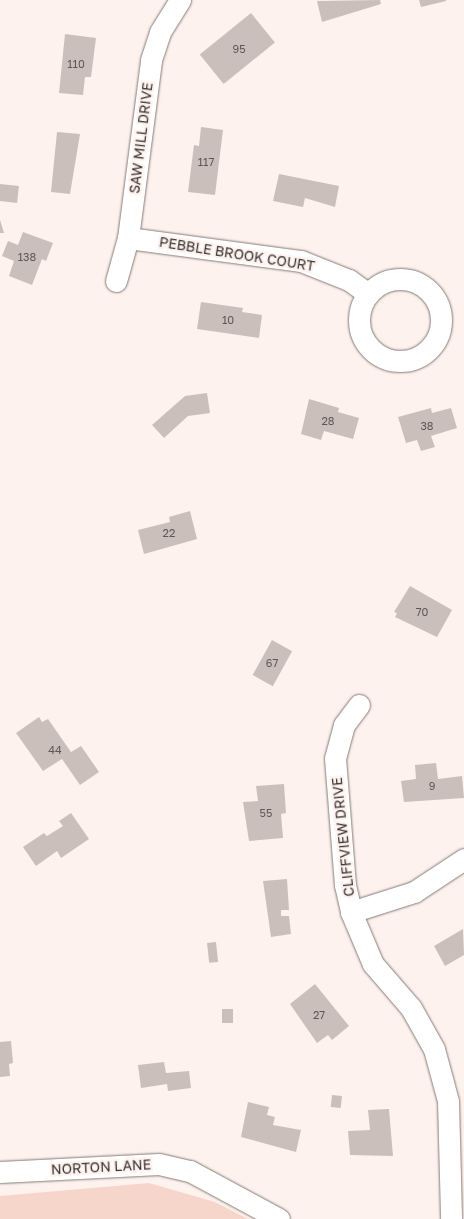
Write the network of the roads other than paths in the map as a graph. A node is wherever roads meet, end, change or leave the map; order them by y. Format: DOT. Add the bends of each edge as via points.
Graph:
graph roads {
  1 [pos="180,0"];
  2 [pos="128,238"];
  3 [pos="116,281"];
  4 [pos="368,294"];
  5 [pos="359,705"];
  6 [pos="464,859"];
  7 [pos="351,912"];
  8 [pos="0,1172"];
  9 [pos="279,1219"];
  10 [pos="451,1219"];
  1 -- 2 [label="street, SAW MILL DRIVE" via="160,32 151,60"];
  2 -- 3 [label="street, SAW MILL DRIVE"];
  2 -- 4 [label="street, PEBBLE BROOK COURT" via="301,261 349,280"];
  5 -- 7 [label="street, CLIFFVIEW DRIVE" via="344,724 335,758 345,885"];
  6 -- 7 [label="street" via="414,892"];
  7 -- 10 [label="street, CLIFFVIEW DRIVE" via="373,964 411,1008 434,1050 448,1101"];
  8 -- 9 [label="street, NORTON LANE" via="159,1164 190,1171"];
}
